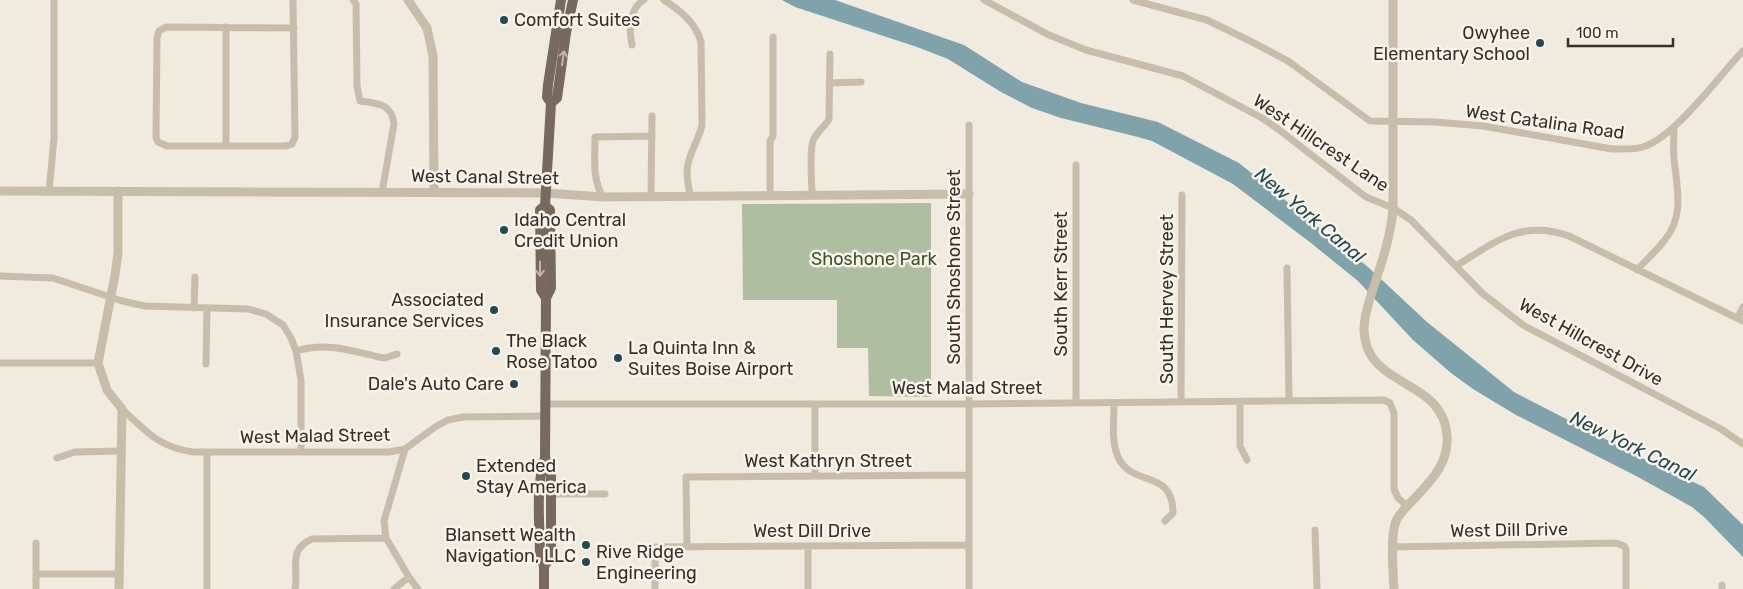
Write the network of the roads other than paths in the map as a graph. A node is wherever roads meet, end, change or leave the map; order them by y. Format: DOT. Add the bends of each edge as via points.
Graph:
graph roads {
  1 [pos="54,0"];
  2 [pos="292,0"];
  3 [pos="353,0"];
  4 [pos="408,0"];
  5 [pos="561,0"];
  6 [pos="573,0"];
  7 [pos="644,0"];
  8 [pos="664,0"];
  9 [pos="984,0"];
  10 [pos="1133,0"];
  11 [pos="1393,0"];
  12 [pos="226,27"];
  13 [pos="294,28"];
  14 [pos="773,37"];
  15 [pos="632,45"];
  16 [pos="830,54"];
  17 [pos="1742,56"];
  18 [pos="861,82"];
  19 [pos="829,83"];
  20 [pos="551,103"];
  21 [pos="652,116"];
  22 [pos="1393,122"];
  23 [pos="969,125"];
  24 [pos="1674,128"];
  25 [pos="652,136"];
  26 [pos="226,146"];
  27 [pos="1076,165"];
  28 [pos="0,191"];
  29 [pos="118,191"];
  30 [pos="49,192"];
  31 [pos="382,192"];
  32 [pos="434,192"];
  33 [pos="546,193"];
  34 [pos="969,194"];
  35 [pos="1182,195"];
  36 [pos="690,196"];
  37 [pos="770,196"];
  38 [pos="812,196"];
  39 [pos="603,197"];
  40 [pos="651,197"];
  41 [pos="1393,208"];
  42 [pos="1456,266"];
  43 [pos="1287,268"];
  44 [pos="1637,270"];
  45 [pos="0,276"];
  46 [pos="195,277"];
  47 [pos="110,296"];
  48 [pos="1743,307"];
  49 [pos="194,308"];
  50 [pos="207,309"];
  51 [pos="1740,319"];
  52 [pos="296,351"];
  53 [pos="397,354"];
  54 [pos="0,363"];
  55 [pos="98,363"];
  56 [pos="206,364"];
  57 [pos="1289,401"];
  58 [pos="1181,402"];
  59 [pos="1240,402"];
  60 [pos="1076,403"];
  61 [pos="1114,403"];
  62 [pos="544,404"];
  63 [pos="815,404"];
  64 [pos="969,404"];
  65 [pos="122,409"];
  66 [pos="544,416"];
  67 [pos="1743,444"];
  68 [pos="405,449"];
  69 [pos="120,451"];
  70 [pos="207,452"];
  71 [pos="301,452"];
  72 [pos="57,458"];
  73 [pos="545,458"];
  74 [pos="1247,460"];
  75 [pos="969,475"];
  76 [pos="815,476"];
  77 [pos="551,494"];
  78 [pos="605,494"];
  79 [pos="1407,506"];
  80 [pos="1165,521"];
  81 [pos="1315,530"];
  82 [pos="386,538"];
  83 [pos="36,543"];
  84 [pos="969,545"];
  85 [pos="808,546"];
  86 [pos="687,547"];
  87 [pos="1393,547"];
  88 [pos="544,566"];
  89 [pos="36,574"];
  90 [pos="119,574"];
  91 [pos="409,577"];
  92 [pos="36,589"];
  93 [pos="119,589"];
  94 [pos="207,589"];
  95 [pos="295,589"];
  96 [pos="394,589"];
  97 [pos="418,589"];
  98 [pos="544,589"];
  99 [pos="655,589"];
  100 [pos="808,589"];
  101 [pos="969,589"];
  102 [pos="1317,589"];
  103 [pos="1394,589"];
  104 [pos="1626,589"];
  1 -- 30 [label="street" via="54,138"];
  2 -- 13 [label="street"];
  3 -- 31 [label="street" via="356,4 360,101 387,108 393,115"];
  4 -- 32 [label="street" via="427,28 433,56"];
  5 -- 20 [label="main road" via="548,85 547,98"];
  20 -- 6 [label="main road, one-way" via="557,98"];
  7 -- 15 [label="street" via="634,11 629,30"];
  8 -- 36 [label="street" via="693,22 701,42 702,125 687,165"];
  9 -- 41 [label="street, West Hillcrest Lane" via="1049,35 1079,47 1183,76 1204,86 1278,128 1366,197"];
  10 -- 22 [label="street, West Catalina Road" via="1207,20 1288,62 1370,121"];
  11 -- 22 [label="street"];
  12 -- 13 [label="street"];
  12 -- 26 [label="street"];
  12 -- 26 [label="street" via="166,27 159,31 156,137 158,142 167,146"];
  13 -- 26 [label="street" via="295,137 292,144"];
  14 -- 37 [label="street"];
  16 -- 19 [label="street"];
  17 -- 24 [label="street, West Catalina Road"];
  18 -- 19 [label="street"];
  19 -- 38 [label="street" via="829,119 812,144"];
  20 -- 33 [label="main road"];
  21 -- 25 [label="street"];
  22 -- 24 [label="street, West Catalina Road" via="1483,126 1629,150 1652,143"];
  22 -- 41 [label="street"];
  23 -- 34 [label="street, South Shoshone Street"];
  24 -- 44 [label="street" via="1679,192 1676,222 1665,240"];
  25 -- 39 [label="street" via="595,138 596,180"];
  25 -- 40 [label="street"];
  27 -- 60 [label="street, South Kerr Street"];
  28 -- 30 [label="street, West Canal Street"];
  29 -- 30 [label="street, West Canal Street"];
  29 -- 31 [label="street, West Canal Street"];
  29 -- 47 [label="street" via="118,253"];
  31 -- 32 [label="street, West Canal Street"];
  32 -- 33 [label="street, West Canal Street"];
  33 -- 39 [label="street, West Canal Street"];
  33 -- 62 [label="main road" via="545,206 550,210 551,288 546,298"];
  34 -- 38 [label="street, West Canal Street"];
  34 -- 64 [label="street, South Shoshone Street"];
  35 -- 58 [label="street, South Hervey Street"];
  36 -- 37 [label="street, West Canal Street"];
  36 -- 40 [label="street, West Canal Street"];
  37 -- 38 [label="street, West Canal Street"];
  39 -- 40 [label="street, West Canal Street"];
  41 -- 42 [label="street, West Hillcrest Drive" via="1412,220"];
  41 -- 79 [label="street" via="1390,235 1366,313 1364,330 1372,357 1384,371 1434,402 1446,425 1448,438 1439,472"];
  42 -- 44 [label="street" via="1499,240 1520,231 1537,229 1569,236"];
  42 -- 67 [label="street, West Hillcrest Drive" via="1482,293 1523,325 1721,429"];
  43 -- 57 [label="street"];
  44 -- 51 [label="street"];
  45 -- 47 [label="street" via="53,278"];
  46 -- 49 [label="street"];
  47 -- 49 [label="street" via="145,306"];
  47 -- 55 [label="street"];
  48 -- 51 [label="street"];
  49 -- 50 [label="street"];
  50 -- 52 [label="street" via="266,314 283,325"];
  50 -- 56 [label="street"];
  52 -- 53 [label="street" via="335,346 379,358"];
  52 -- 71 [label="street" via="300,380"];
  54 -- 55 [label="street"];
  55 -- 65 [label="street" via="107,390"];
  57 -- 59 [label="street, West Malad Street"];
  57 -- 79 [label="street, West Malad Street" via="1384,400 1390,403 1394,413 1394,489"];
  58 -- 59 [label="street, West Malad Street"];
  58 -- 61 [label="street, West Malad Street"];
  59 -- 74 [label="street" via="1240,446"];
  60 -- 61 [label="street, West Malad Street"];
  60 -- 64 [label="street, West Malad Street"];
  61 -- 80 [label="street" via="1117,455 1129,470 1166,488 1173,501 1173,513"];
  62 -- 63 [label="street, West Malad Street"];
  62 -- 66 [label="main road"];
  63 -- 64 [label="street, West Malad Street"];
  63 -- 76 [label="street"];
  64 -- 75 [label="street, South Shoshone Street"];
  65 -- 69 [label="street"];
  65 -- 70 [label="street, West Malad Street" via="162,444"];
  66 -- 68 [label="street, West Malad Street" via="448,420"];
  66 -- 73 [label="main road"];
  68 -- 71 [label="street, West Malad Street" via="389,452"];
  68 -- 82 [label="street" via="384,521"];
  69 -- 72 [label="street" via="75,452"];
  69 -- 90 [label="street"];
  70 -- 71 [label="street, West Malad Street"];
  70 -- 94 [label="street"];
  73 -- 77 [label="main road" via="551,472"];
  73 -- 88 [label="main road" via="539,492 540,557"];
  75 -- 76 [label="street, West Kathryn Street"];
  75 -- 84 [label="street, South Shoshone Street"];
  76 -- 86 [label="street, West Kathryn Street" via="686,476"];
  77 -- 78 [label="street"];
  77 -- 88 [label="main road" via="551,557"];
  79 -- 87 [label="street" via="1396,521"];
  81 -- 102 [label="street"];
  82 -- 91 [label="street"];
  82 -- 95 [label="street" via="312,539 306,542 296,555"];
  83 -- 89 [label="street"];
  84 -- 85 [label="street, West Dill Drive"];
  84 -- 101 [label="street, South Shoshone Street"];
  85 -- 86 [label="street, West Dill Drive"];
  85 -- 100 [label="street"];
  86 -- 99 [label="street, West Dill Drive" via="655,547"];
  87 -- 103 [label="street"];
  87 -- 104 [label="street, West Dill Drive" via="1616,543 1624,546 1626,553"];
  88 -- 98 [label="main road"];
  89 -- 90 [label="street"];
  89 -- 92 [label="street"];
  90 -- 93 [label="street"];
  91 -- 96 [label="street"];
  91 -- 97 [label="street"];
}
